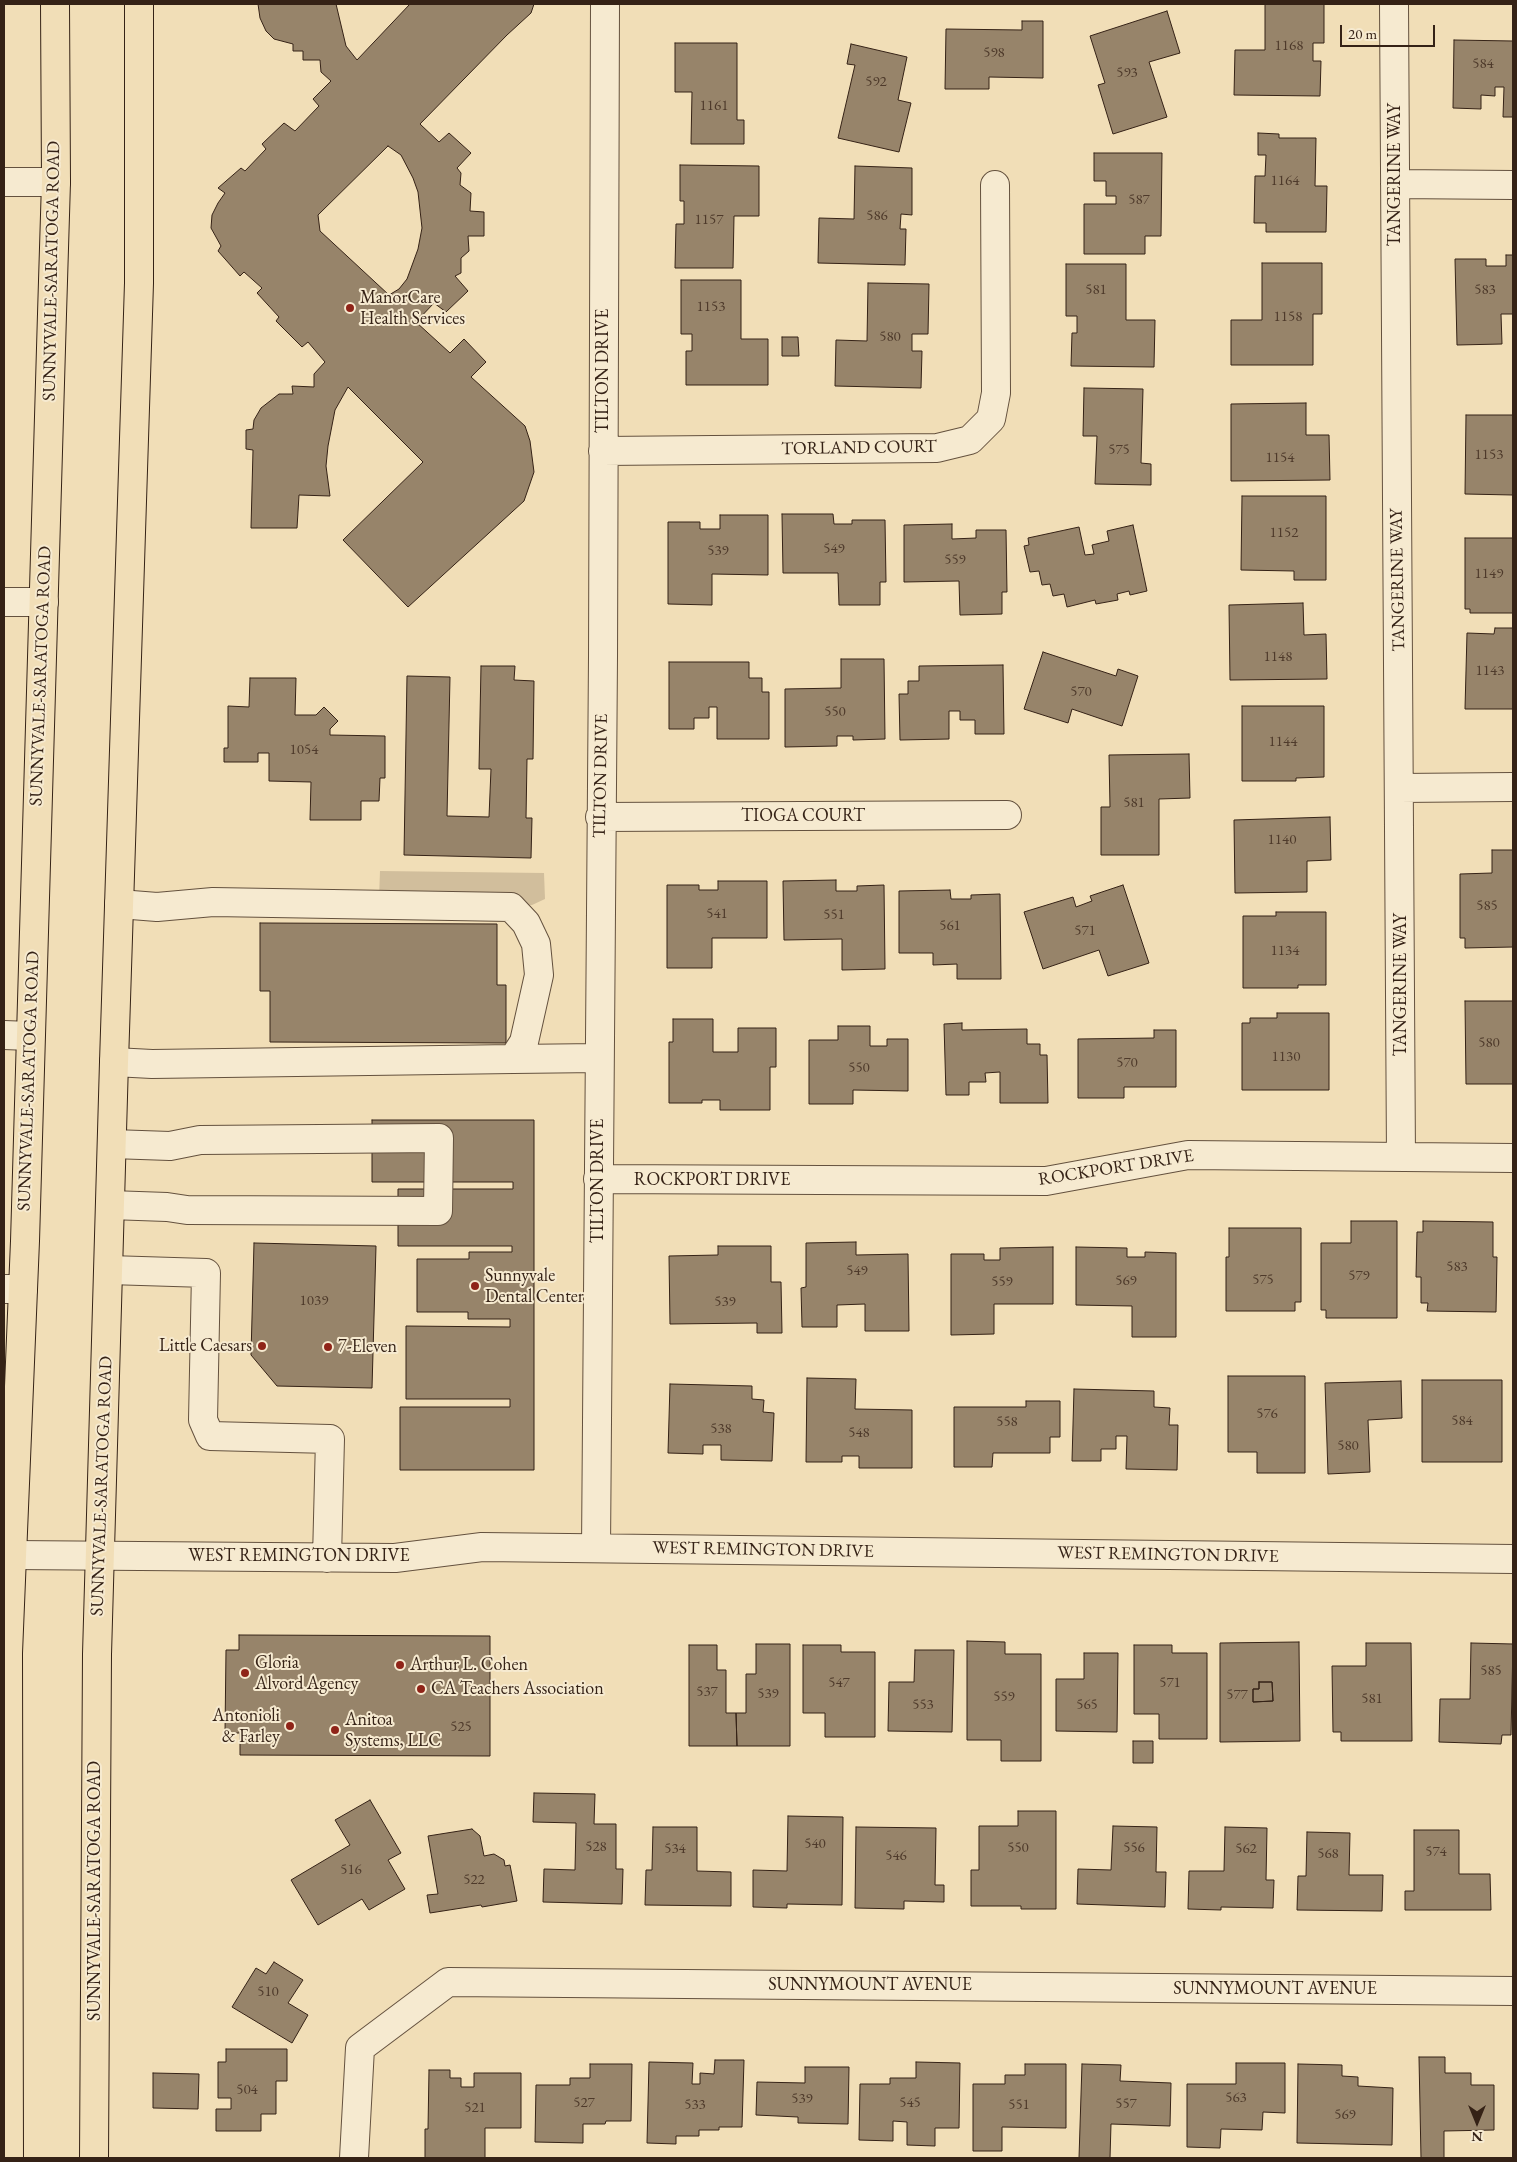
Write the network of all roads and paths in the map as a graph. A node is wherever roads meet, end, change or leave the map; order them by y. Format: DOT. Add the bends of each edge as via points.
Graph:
graph roads {
  1 [pos="55,4"];
  2 [pos="139,4"];
  3 [pos="605,4"];
  4 [pos="1394,4"];
  5 [pos="4,182"];
  6 [pos="56,182"];
  7 [pos="1395,184"];
  8 [pos="995,185"];
  9 [pos="1513,186"];
  10 [pos="603,451"];
  11 [pos="4,602"];
  12 [pos="44,602"];
  13 [pos="1513,787"];
  14 [pos="1400,788"];
  15 [pos="1007,815"];
  16 [pos="600,818"];
  17 [pos="119,904"];
  18 [pos="17,1036"];
  19 [pos="598,1058"];
  20 [pos="513,1059"];
  21 [pos="114,1062"];
  22 [pos="112,1144"];
  23 [pos="1402,1157"];
  24 [pos="1513,1158"];
  25 [pos="598,1179"];
  26 [pos="110,1206"];
  27 [pos="109,1270"];
  28 [pos="13,1289"];
  29 [pos="11,1398"];
  30 [pos="596,1548"];
  31 [pos="9,1555"];
  32 [pos="101,1557"];
  33 [pos="327,1558"];
  34 [pos="1513,1559"];
  35 [pos="6,1900"];
  36 [pos="1513,1991"];
  37 [pos="9,2158"];
  38 [pos="94,2158"];
  39 [pos="354,2158"];
  1 -- 6 [label="main road, SUNNYVALE-SARATOGA ROAD"];
  2 -- 17 [label="main road, SUNNYVALE-SARATOGA ROAD" via="139,283"];
  3 -- 10 [label="street, TILTON DRIVE"];
  4 -- 7 [label="street, TANGERINE WAY"];
  5 -- 6 [label="street"];
  6 -- 12 [label="main road, SUNNYVALE-SARATOGA ROAD"];
  7 -- 9 [label="street"];
  7 -- 14 [label="street, TANGERINE WAY"];
  8 -- 10 [label="street, TORLAND COURT" via="996,393 991,419 970,440 937,448"];
  10 -- 16 [label="street, TILTON DRIVE"];
  11 -- 12 [label="street"];
  12 -- 18 [label="main road, SUNNYVALE-SARATOGA ROAD"];
  13 -- 14 [label="street"];
  14 -- 23 [label="street, TANGERINE WAY"];
  15 -- 16 [label="street, TIOGA COURT"];
  16 -- 19 [label="street, TILTON DRIVE"];
  17 -- 20 [label="street" via="156,906 213,902 511,907 526,923 536,944 539,975 524,1042"];
  17 -- 21 [label="main road, SUNNYVALE-SARATOGA ROAD"];
  18 -- 28 [label="main road, SUNNYVALE-SARATOGA ROAD"];
  19 -- 20 [label="street"];
  19 -- 25 [label="street, TILTON DRIVE"];
  20 -- 21 [label="street"];
  21 -- 22 [label="main road, SUNNYVALE-SARATOGA ROAD"];
  22 -- 26 [label="main road, SUNNYVALE-SARATOGA ROAD"];
  22 -- 26 [label="street" via="170,1146 200,1140 439,1138 438,1211 187,1210 168,1206"];
  23 -- 24 [label="street, ROCKPORT DRIVE"];
  23 -- 25 [label="street, ROCKPORT DRIVE" via="1188,1155 1046,1181"];
  25 -- 30 [label="street, TILTON DRIVE"];
  26 -- 27 [label="main road, SUNNYVALE-SARATOGA ROAD"];
  27 -- 32 [label="main road, SUNNYVALE-SARATOGA ROAD"];
  27 -- 33 [label="street" via="206,1274 203,1420 210,1436 330,1438"];
  28 -- 29 [label="main road, SUNNYVALE-SARATOGA ROAD"];
  29 -- 31 [label="main road, SUNNYVALE-SARATOGA ROAD"];
  30 -- 33 [label="street, WEST REMINGTON DRIVE" via="482,1547 395,1558"];
  30 -- 34 [label="street, WEST REMINGTON DRIVE"];
  31 -- 32 [label="street, WEST REMINGTON DRIVE"];
  31 -- 35 [label="main road, SUNNYVALE-SARATOGA ROAD"];
  32 -- 33 [label="street, WEST REMINGTON DRIVE"];
  32 -- 38 [label="main road, SUNNYVALE-SARATOGA ROAD" via="97,1663"];
  35 -- 37 [label="main road, SUNNYVALE-SARATOGA ROAD"];
  36 -- 39 [label="street, SUNNYMOUNT AVENUE" via="448,1982 360,2048"];
}
